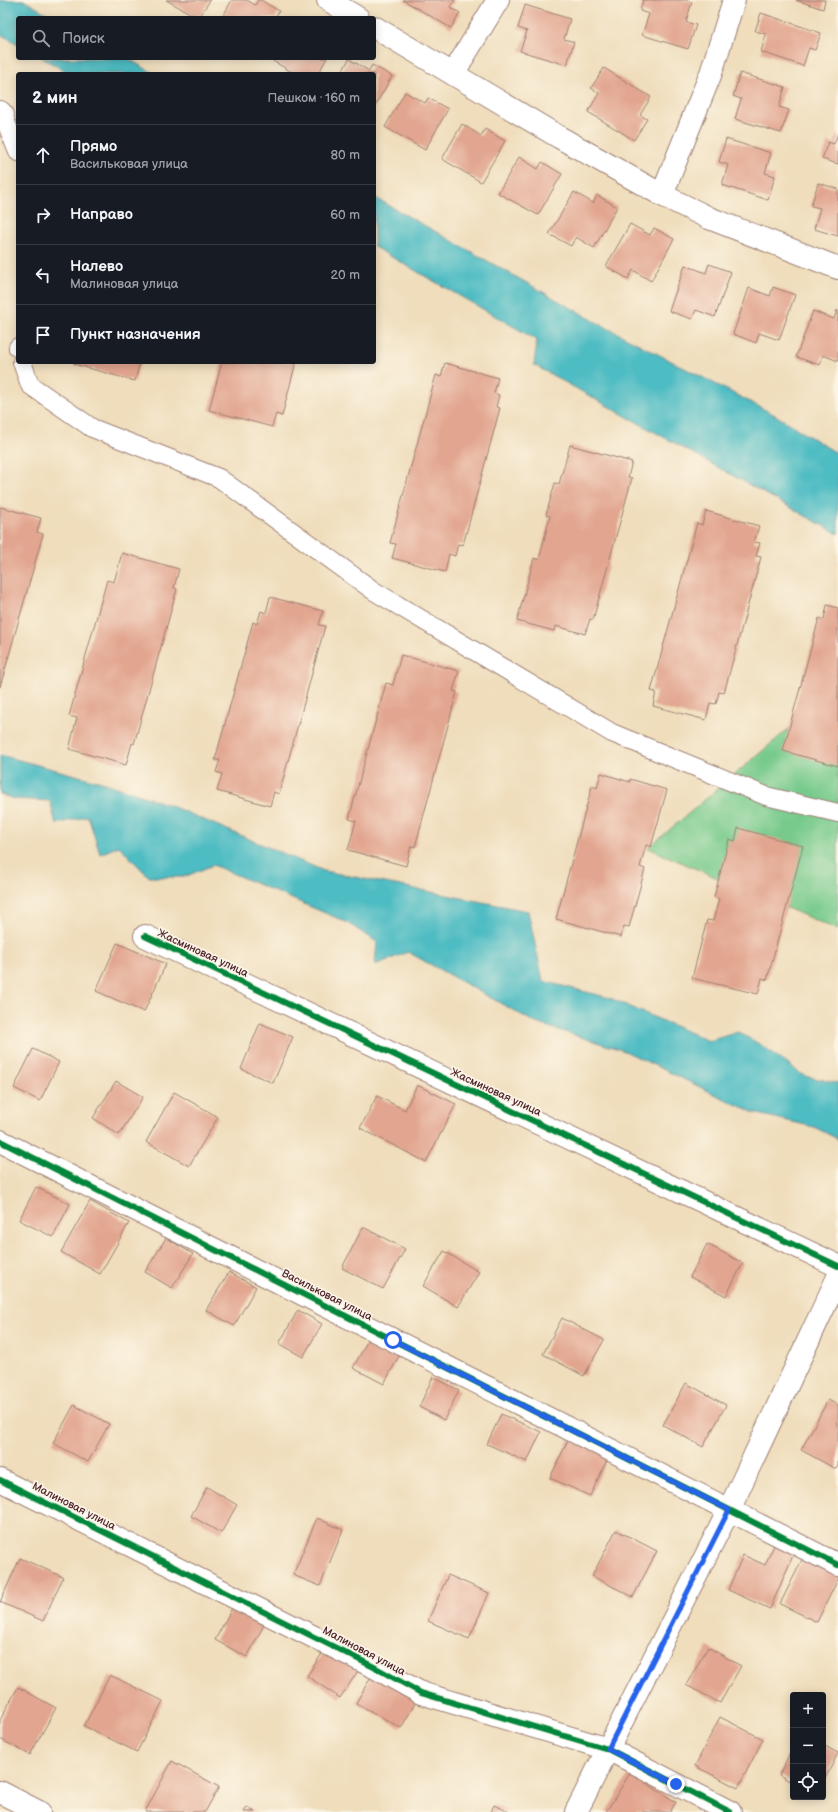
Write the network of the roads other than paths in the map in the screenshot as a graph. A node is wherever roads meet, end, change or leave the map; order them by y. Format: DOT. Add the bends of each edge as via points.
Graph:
graph roads {
  1 [pos="328,0"];
  2 [pos="498,0"];
  3 [pos="734,0"];
  4 [pos="355,16"];
  5 [pos="376,28"];
  6 [pos="453,74"];
  7 [pos="1,113"];
  8 [pos="16,147"];
  9 [pos="662,195"];
  10 [pos="838,268"];
  11 [pos="23,364"];
  12 [pos="838,813"];
  13 [pos="145,936"];
  14 [pos="0,1141"];
  15 [pos="838,1266"];
  16 [pos="838,1278"];
  17 [pos="0,1480"];
  18 [pos="729,1510"];
  19 [pos="838,1565"];
  20 [pos="608,1749"];
  21 [pos="0,1792"];
  22 [pos="39,1812"];
  23 [pos="576,1812"];
  24 [pos="730,1812"];
  1 -- 4 [label="street"];
  2 -- 6 [label="street"];
  3 -- 9 [label="street" via="711,72"];
  5 -- 6 [label="street"];
  6 -- 9 [label="street"];
  7 -- 8 [label="lane"];
  9 -- 10 [label="street" via="709,218"];
  11 -- 12 [label="lane" via="30,385 92,428 219,478 374,591 612,733 766,796"];
  13 -- 15 [label="street, Жасминовая улица"];
  14 -- 18 [label="street, Васильковая улица"];
  16 -- 18 [label="street"];
  17 -- 20 [label="street, Малиновая улица" via="421,1693"];
  18 -- 19 [label="street, Васильковая улица"];
  18 -- 20 [label="street"];
  20 -- 23 [label="street"];
  20 -- 24 [label="street, Малиновая улица"];
  21 -- 22 [label="street"];
}
